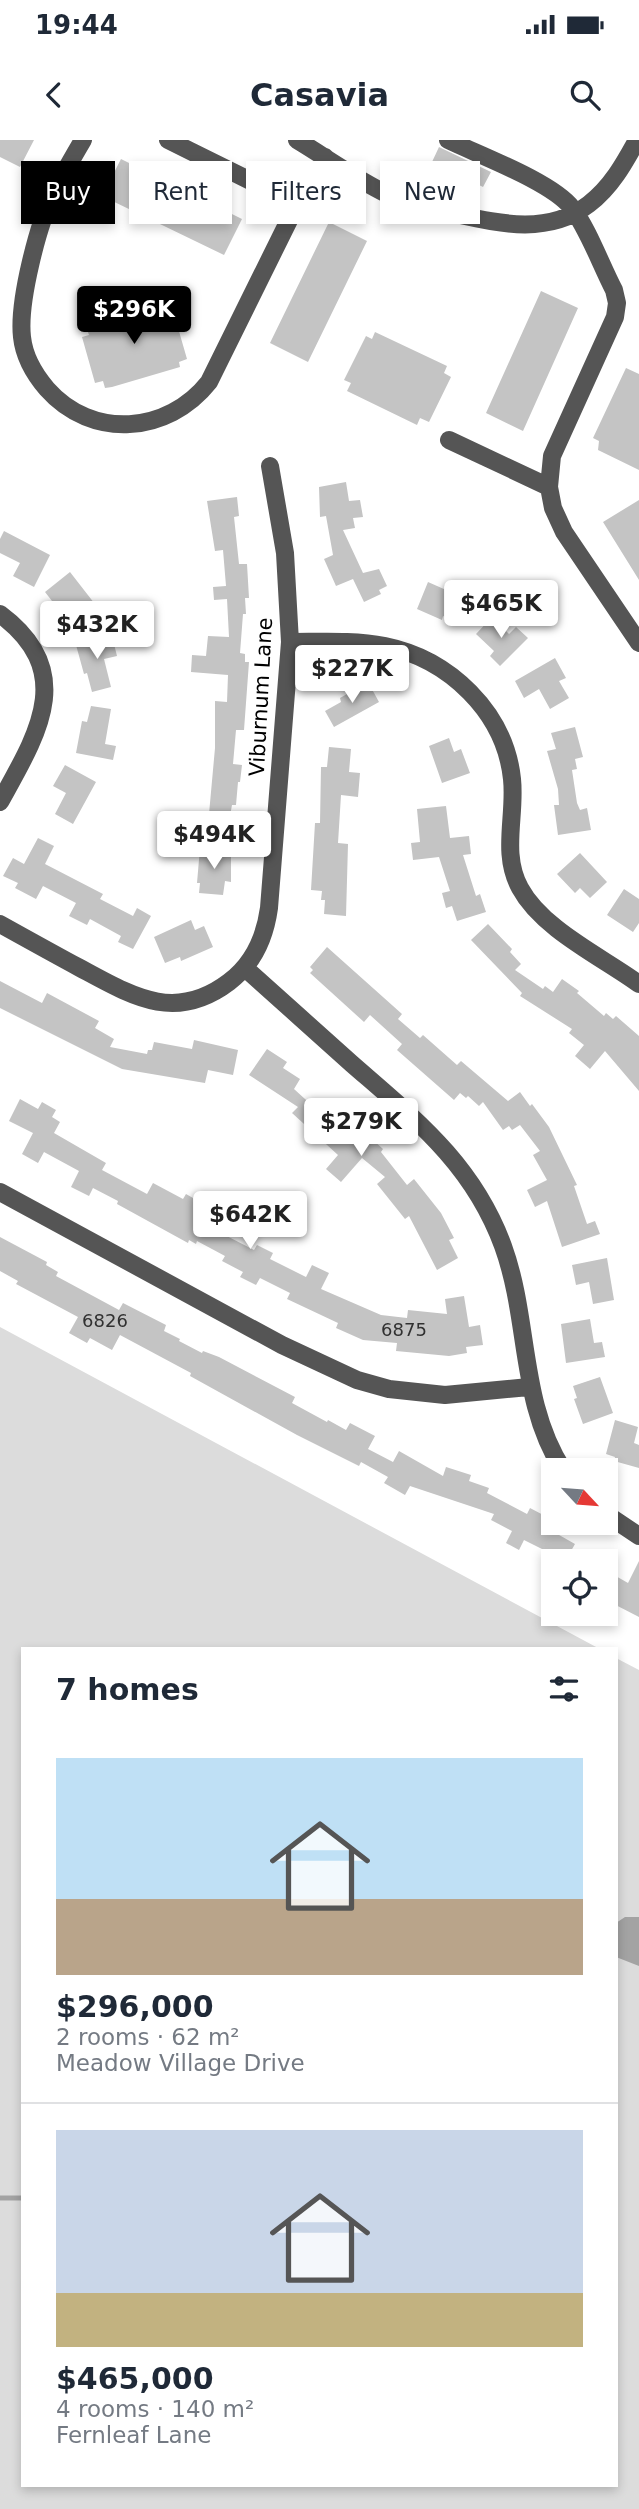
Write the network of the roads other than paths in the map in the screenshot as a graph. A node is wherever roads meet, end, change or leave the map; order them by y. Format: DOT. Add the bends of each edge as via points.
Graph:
graph roads {
  1 [pos="83,140"];
  2 [pos="168,140"];
  3 [pos="297,140"];
  4 [pos="448,140"];
  5 [pos="637,140"];
  6 [pos="325,157"];
  7 [pos="323,161"];
  8 [pos="246,178"];
  9 [pos="575,212"];
  10 [pos="288,224"];
  11 [pos="449,440"];
  12 [pos="270,466"];
  13 [pos="549,487"];
  14 [pos="0,614"];
  15 [pos="290,642"];
  16 [pos="639,643"];
  17 [pos="0,802"];
  18 [pos="0,924"];
  19 [pos="244,968"];
  20 [pos="639,984"];
  21 [pos="0,1192"];
  22 [pos="529,1387"];
  23 [pos="557,1458"];
  24 [pos="618,1522"];
  25 [pos="639,1536"];
  1 -- 10 [label="street" via="50,202 25,297 22,339 38,377 53,395 96,423 148,422 178,411 196,397 216,372"];
  2 -- 8 [label="street"];
  3 -- 6 [label="street"];
  4 -- 9 [label="street" via="555,194"];
  5 -- 9 [label="street" via="608,186"];
  6 -- 7 [label="street"];
  6 -- 9 [label="street" via="387,194 442,211 526,225 551,222"];
  9 -- 13 [label="street" via="614,290 617,308 552,456"];
  11 -- 13 [label="street"];
  12 -- 15 [label="street, Viburnum Lane" via="285,553"];
  13 -- 16 [label="street" via="564,532"];
  14 -- 17 [label="street" via="20,630 39,660 45,687 42,717"];
  15 -- 19 [label="street, Viburnum Lane" via="267,921"];
  15 -- 20 [label="street" via="365,643 398,649 430,662 471,692 494,723 510,767 509,851 520,888 546,919"];
  18 -- 19 [label="street" via="104,981 156,1002 178,1003 205,996"];
  19 -- 22 [label="street" via="416,1119 460,1164 484,1204 509,1266"];
  21 -- 22 [label="street" via="305,1357 357,1380 445,1395"];
  22 -- 23 [label="street" via="545,1439"];
  24 -- 25 [label="street"];
}
